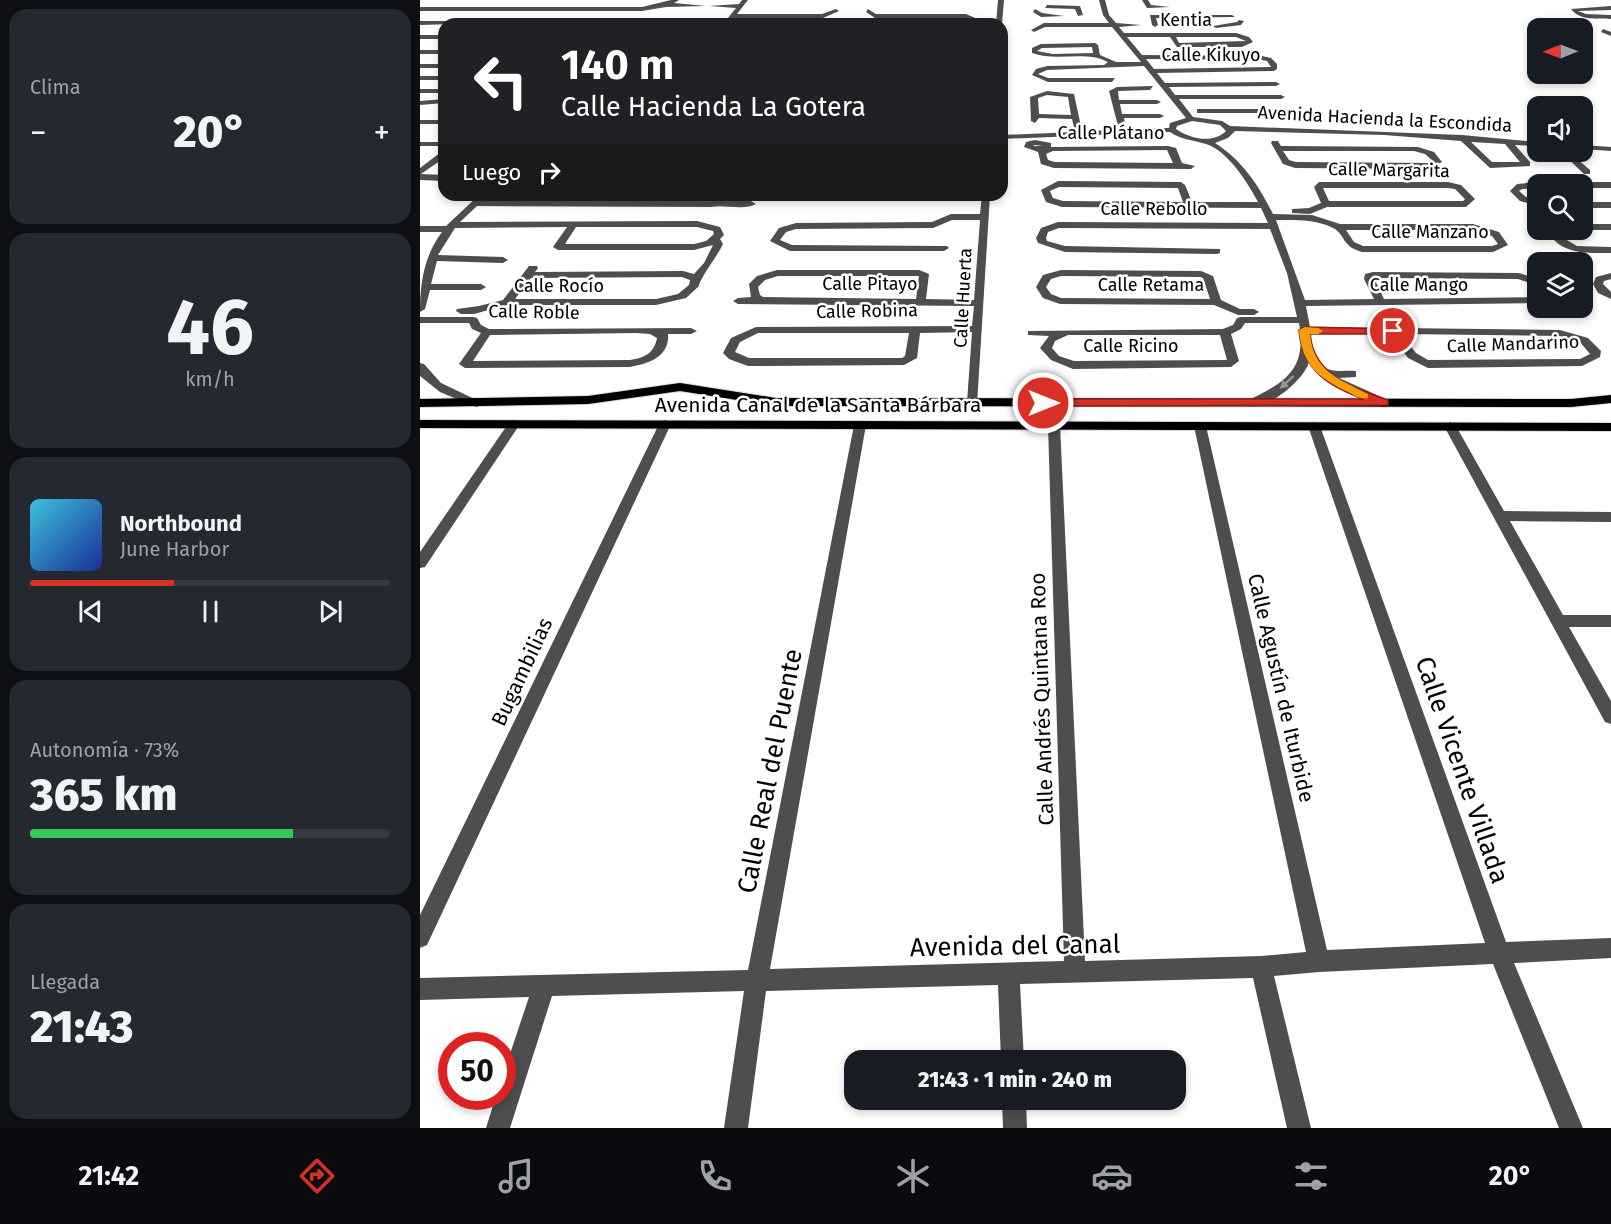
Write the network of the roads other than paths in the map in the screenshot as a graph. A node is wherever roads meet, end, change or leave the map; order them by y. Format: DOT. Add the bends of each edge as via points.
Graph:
graph roads {
  1 [pos="448,0"];
  2 [pos="676,0"];
  3 [pos="1001,0"];
  4 [pos="1102,0"];
  5 [pos="1145,0"];
  6 [pos="1222,0"];
  7 [pos="536,1"];
  8 [pos="585,1"];
  9 [pos="743,3"];
  10 [pos="666,5"];
  11 [pos="694,6"];
  12 [pos="703,6"];
  13 [pos="712,6"];
  14 [pos="780,7"];
  15 [pos="828,7"];
  16 [pos="880,7"];
  17 [pos="966,7"];
  18 [pos="1174,8"];
  19 [pos="1220,8"];
  20 [pos="1611,8"];
  21 [pos="420,9"];
  22 [pos="433,9"];
  23 [pos="524,9"];
  24 [pos="579,9"];
  25 [pos="589,9"];
  26 [pos="642,9"];
  27 [pos="686,14"];
  28 [pos="731,15"];
  29 [pos="1025,15"];
  30 [pos="1041,15"];
  31 [pos="1080,15"];
  32 [pos="1089,15"];
  33 [pos="1097,15"];
  34 [pos="1106,15"];
  35 [pos="774,16"];
  36 [pos="823,16"];
  37 [pos="835,16"];
  38 [pos="860,16"];
  39 [pos="875,16"];
  40 [pos="966,16"];
  41 [pos="420,17"];
  42 [pos="1611,17"];
  43 [pos="582,18"];
  44 [pos="630,18"];
  45 [pos="729,18"];
  46 [pos="970,18"];
  47 [pos="1000,18"];
  48 [pos="420,23"];
  49 [pos="438,23"];
  50 [pos="1081,25"];
  51 [pos="1114,25"];
  52 [pos="1155,25"];
  53 [pos="1166,25"];
  54 [pos="1210,26"];
  55 [pos="1232,26"];
  56 [pos="1249,26"];
  57 [pos="1611,27"];
  58 [pos="1048,35"];
  59 [pos="1082,35"];
  60 [pos="1122,35"];
  61 [pos="1172,35"];
  62 [pos="1609,36"];
  63 [pos="420,37"];
  64 [pos="438,37"];
  65 [pos="420,52"];
  66 [pos="438,52"];
  67 [pos="1029,55"];
  68 [pos="1041,55"];
  69 [pos="1097,56"];
  70 [pos="1113,62"];
  71 [pos="1145,63"];
  72 [pos="420,66"];
  73 [pos="438,66"];
  74 [pos="1024,68"];
  75 [pos="1100,68"];
  76 [pos="1042,69"];
  77 [pos="420,78"];
  78 [pos="438,78"];
  79 [pos="1102,80"];
  80 [pos="1112,80"];
  81 [pos="1163,84"];
  82 [pos="1150,88"];
  83 [pos="420,91"];
  84 [pos="438,91"];
  85 [pos="1173,97"];
  86 [pos="1282,97"];
  87 [pos="438,102"];
  88 [pos="1115,102"];
  89 [pos="1157,102"];
  90 [pos="420,103"];
  91 [pos="1185,111"];
  92 [pos="1119,116"];
  93 [pos="1160,116"];
  94 [pos="1076,117"];
  95 [pos="1191,119"];
  96 [pos="420,122"];
  97 [pos="432,122"];
  98 [pos="438,122"];
  99 [pos="1230,128"];
  100 [pos="1172,130"];
  101 [pos="1123,132"];
  102 [pos="420,133"];
  103 [pos="1384,133"];
  104 [pos="1079,134"];
  105 [pos="1462,137"];
  106 [pos="1008,139"];
  107 [pos="1207,141"];
  108 [pos="1508,142"];
  109 [pos="1527,143"];
  110 [pos="420,144"];
  111 [pos="438,144"];
  112 [pos="1394,148"];
  113 [pos="1593,148"];
  114 [pos="1610,149"];
  115 [pos="1039,152"];
  116 [pos="438,162"];
  117 [pos="1576,162"];
  118 [pos="1178,165"];
  119 [pos="1191,166"];
  120 [pos="420,172"];
  121 [pos="1587,172"];
  122 [pos="420,177"];
  123 [pos="438,178"];
  124 [pos="1593,185"];
  125 [pos="1611,185"];
  126 [pos="1527,186"];
  127 [pos="1527,199"];
  128 [pos="477,201"];
  129 [pos="726,201"];
  130 [pos="985,201"];
  131 [pos="475,203"];
  132 [pos="546,203"];
  133 [pos="571,203"];
  134 [pos="717,203"];
  135 [pos="750,204"];
  136 [pos="1188,204"];
  137 [pos="1326,204"];
  138 [pos="1593,205"];
  139 [pos="1611,205"];
  140 [pos="1270,215"];
  141 [pos="984,216"];
  142 [pos="527,225"];
  143 [pos="573,225"];
  144 [pos="933,225"];
  145 [pos="1339,226"];
  146 [pos="1593,227"];
  147 [pos="1611,227"];
  148 [pos="420,229"];
  149 [pos="449,230"];
  150 [pos="420,237"];
  151 [pos="717,238"];
  152 [pos="1197,238"];
  153 [pos="1559,240"];
  154 [pos="930,248"];
  155 [pos="944,248"];
  156 [pos="1611,250"];
  157 [pos="1217,251"];
  158 [pos="432,258"];
  159 [pos="503,260"];
  160 [pos="1611,276"];
  161 [pos="1527,279"];
  162 [pos="694,282"];
  163 [pos="426,286"];
  164 [pos="481,287"];
  165 [pos="1607,293"];
  166 [pos="761,300"];
  167 [pos="921,300"];
  168 [pos="1527,300"];
  169 [pos="738,301"];
  170 [pos="1033,301"];
  171 [pos="1060,301"];
  172 [pos="1380,301"];
  173 [pos="507,302"];
  174 [pos="1216,302"];
  175 [pos="979,303"];
  176 [pos="420,310"];
  177 [pos="1239,316"];
  178 [pos="1302,316"];
  179 [pos="420,320"];
  180 [pos="915,329"];
  181 [pos="978,329"];
  182 [pos="691,330"];
  183 [pos="729,330"];
  184 [pos="756,330"];
  185 [pos="652,331"];
  186 [pos="1393,331"];
  187 [pos="487,332"];
  188 [pos="1066,332"];
  189 [pos="1225,332"];
  190 [pos="1032,333"];
  191 [pos="1306,348"];
  192 [pos="420,367"];
  193 [pos="1325,374"];
  194 [pos="1352,374"];
  195 [pos="1611,399"];
  196 [pos="973,402"];
  197 [pos="420,403"];
  198 [pos="477,403"];
  199 [pos="1253,403"];
  200 [pos="1384,403"];
  201 [pos="420,424"];
  202 [pos="514,424"];
  203 [pos="665,424"];
  204 [pos="860,425"];
  205 [pos="1054,425"];
  206 [pos="1200,426"];
  207 [pos="1314,426"];
  208 [pos="1450,426"];
  209 [pos="1611,428"];
  210 [pos="1500,516"];
  211 [pos="1611,517"];
  212 [pos="420,563"];
  213 [pos="1559,621"];
  214 [pos="1611,621"];
  215 [pos="1611,717"];
  216 [pos="420,938"];
  217 [pos="1611,948"];
  218 [pos="1499,953"];
  219 [pos="1319,961"];
  220 [pos="1261,967"];
  221 [pos="1075,971"];
  222 [pos="1008,972"];
  223 [pos="757,980"];
  224 [pos="544,986"];
  225 [pos="420,989"];
  226 [pos="1012,1050"];
  227 [pos="1014,1110"];
  228 [pos="498,1128"];
  229 [pos="736,1128"];
  230 [pos="1015,1128"];
  231 [pos="1299,1128"];
  232 [pos="1571,1128"];
  1 -- 22 [label="street"];
  2 -- 10 [label="street"];
  3 -- 47 [label="street"];
  4 -- 34 [label="street"];
  5 -- 18 [label="street" via="1149,7"];
  6 -- 19 [label="street" via="1229,3"];
  7 -- 23 [label="street"];
  8 -- 24 [label="street"];
  9 -- 13 [label="street"];
  9 -- 28 [label="street"];
  10 -- 11 [label="street"];
  10 -- 26 [label="street"];
  11 -- 12 [label="street"];
  11 -- 27 [label="street"];
  14 -- 35 [label="street"];
  15 -- 36 [label="street" via="836,11"];
  16 -- 39 [label="street" via="868,11"];
  17 -- 40 [label="street"];
  20 -- 42 [label="street" via="1575,9 1585,16"];
  21 -- 22 [label="street"];
  22 -- 23 [label="street"];
  22 -- 41 [label="street"];
  23 -- 24 [label="street"];
  24 -- 25 [label="street"];
  25 -- 26 [label="street"];
  25 -- 43 [label="street"];
  26 -- 44 [label="street"];
  28 -- 35 [label="street"];
  28 -- 45 [label="street"];
  29 -- 30 [label="street"];
  30 -- 31 [label="street"];
  30 -- 31 [label="street" via="1035,12 1039,8 1077,7"];
  31 -- 32 [label="street"];
  33 -- 34 [label="street"];
  34 -- 51 [label="street"];
  35 -- 36 [label="street"];
  36 -- 37 [label="street"];
  38 -- 39 [label="street"];
  39 -- 40 [label="street"];
  40 -- 46 [label="street"];
  48 -- 49 [label="street"];
  50 -- 51 [label="street"];
  50 -- 58 [label="street" via="1044,26 1033,31"];
  50 -- 59 [label="street"];
  51 -- 52 [label="street"];
  51 -- 60 [label="street"];
  52 -- 53 [label="street"];
  52 -- 55 [label="street" via="1152,16 1226,16 1241,21"];
  54 -- 55 [label="street"];
  55 -- 56 [label="street"];
  57 -- 62 [label="street" via="1603,31"];
  60 -- 61 [label="street, Kentia"];
  60 -- 71 [label="street"];
  61 -- 61 [label="street, Kentia" via="1180,45 1242,45 1248,44 1249,38"];
  63 -- 64 [label="street"];
  65 -- 66 [label="street"];
  67 -- 68 [label="street"];
  68 -- 69 [label="street"];
  68 -- 69 [label="street" via="1034,49 1046,45 1095,45"];
  69 -- 70 [label="street"];
  70 -- 71 [label="street"];
  70 -- 75 [label="street"];
  71 -- 71 [label="street, Calle Kikuyo" via="1262,58 1269,59 1274,69"];
  71 -- 81 [label="street"];
  72 -- 73 [label="street"];
  74 -- 76 [label="street"];
  75 -- 76 [label="street"];
  75 -- 79 [label="street"];
  76 -- 79 [label="street" via="1034,74 1048,80"];
  77 -- 78 [label="street"];
  79 -- 80 [label="street"];
  81 -- 85 [label="street"];
  81 -- 86 [label="street"];
  82 -- 88 [label="street" via="1114,89"];
  83 -- 84 [label="street"];
  85 -- 86 [label="street"];
  85 -- 91 [label="street"];
  86 -- 91 [label="street"];
  87 -- 90 [label="street"];
  88 -- 89 [label="street"];
  88 -- 92 [label="street"];
  91 -- 95 [label="street"];
  92 -- 93 [label="street"];
  92 -- 101 [label="street"];
  94 -- 94 [label="street" via="1035,118 1034,97 1049,93 1071,96"];
  94 -- 104 [label="street"];
  95 -- 99 [label="street, Avenida Hacienda la Escondida" via="1212,120"];
  95 -- 100 [label="street" via="1173,125"];
  96 -- 97 [label="street"];
  97 -- 98 [label="street"];
  97 -- 102 [label="street"];
  99 -- 103 [label="street, Avenida Hacienda la Escondida"];
  99 -- 107 [label="street" via="1228,136"];
  100 -- 101 [label="street"];
  100 -- 107 [label="street" via="1179,136"];
  101 -- 104 [label="street"];
  103 -- 105 [label="street, Avenida Hacienda la Escondida"];
  103 -- 112 [label="street"];
  104 -- 115 [label="street"];
  105 -- 108 [label="street, Avenida Hacienda la Escondida"];
  105 -- 108 [label="street" via="1490,165 1527,164"];
  106 -- 115 [label="street"];
  107 -- 140 [label="street" via="1222,150 1249,178"];
  108 -- 109 [label="street, Avenida Hacienda la Escondida"];
  110 -- 111 [label="street"];
  112 -- 112 [label="street" via="1420,149 1438,162 1428,166 1295,165 1286,162 1277,145"];
  113 -- 114 [label="street"];
  115 -- 118 [label="street, Calle Plátano" via="1054,165"];
  115 -- 118 [label="street, Calle Plátano" via="1172,148"];
  116 -- 120 [label="street"];
  117 -- 121 [label="street"];
  118 -- 119 [label="street"];
  122 -- 123 [label="street"];
  124 -- 125 [label="street"];
  126 -- 127 [label="street" via="1515,188 1517,195"];
  128 -- 131 [label="street"];
  129 -- 134 [label="street"];
  130 -- 141 [label="street, Calle Huerta"];
  131 -- 132 [label="street"];
  131 -- 149 [label="street"];
  132 -- 133 [label="street"];
  132 -- 142 [label="street" via="530,211 524,221"];
  133 -- 134 [label="street"];
  134 -- 135 [label="street"];
  136 -- 136 [label="street" via="1181,185 1058,184 1044,188 1049,200 1062,204"];
  136 -- 140 [label="street"];
  137 -- 137 [label="street, Calle Margarita" via="1466,204 1470,199 1458,187 1448,185 1319,185"];
  137 -- 140 [label="street, Calle Margarita" via="1310,211"];
  138 -- 139 [label="street"];
  140 -- 145 [label="street, Calle Manzano"];
  140 -- 152 [label="street, Calle Rebollo"];
  140 -- 178 [label="street" via="1284,247"];
  141 -- 144 [label="street" via="951,217"];
  141 -- 175 [label="street, Calle Huerta"];
  142 -- 143 [label="street"];
  142 -- 149 [label="street"];
  143 -- 151 [label="street" via="697,224 713,226"];
  143 -- 151 [label="street" via="558,247 694,247"];
  144 -- 154 [label="street"];
  144 -- 154 [label="street" via="795,226 782,229 775,241 790,249"];
  145 -- 145 [label="street, Calle Manzano" via="1473,227 1501,237 1503,245 1493,249 1362,249 1350,244"];
  146 -- 147 [label="street"];
  148 -- 149 [label="street"];
  149 -- 150 [label="street"];
  149 -- 158 [label="street"];
  151 -- 162 [label="street" via="718,244 704,272"];
  152 -- 152 [label="street, Calle Rebollo" via="1065,249 1042,243 1041,238 1044,230 1058,225"];
  152 -- 157 [label="street"];
  153 -- 156 [label="street" via="1585,249"];
  154 -- 155 [label="street"];
  158 -- 159 [label="street"];
  158 -- 163 [label="street"];
  160 -- 165 [label="street" via="1600,279 1598,284"];
  161 -- 172 [label="street, Calle Mango" via="1369,276"];
  162 -- 173 [label="street, Calle Rocío" via="682,296 656,302"];
  162 -- 173 [label="street" via="683,273 531,272"];
  163 -- 164 [label="street"];
  163 -- 176 [label="street"];
  166 -- 167 [label="street, Calle Pitayo"];
  166 -- 167 [label="street" via="755,296 753,286 761,278 777,273 919,273 924,274"];
  166 -- 169 [label="street, Calle Pitayo"];
  167 -- 175 [label="street, Calle Pitayo"];
  168 -- 172 [label="street, Calle Mango"];
  170 -- 171 [label="street, Calle Retama"];
  171 -- 174 [label="street, Calle Retama"];
  171 -- 174 [label="street" via="1047,296 1041,287 1047,277 1060,273 1201,274 1208,276"];
  172 -- 178 [label="street, Calle Mango"];
  173 -- 176 [label="street, Calle Rocío" via="479,312"];
  174 -- 177 [label="street, Calle Retama"];
  175 -- 181 [label="street, Calle Huerta"];
  177 -- 178 [label="street"];
  177 -- 189 [label="street" via="1237,327"];
  178 -- 186 [label="street, Calle Mandarino"];
  178 -- 191 [label="street"];
  179 -- 187 [label="street, Calle Roble" via="473,320 476,327"];
  180 -- 181 [label="street, Calle Robina"];
  180 -- 184 [label="street, Calle Robina"];
  180 -- 184 [label="street" via="911,358 904,361 748,362 733,357 730,347 739,336"];
  181 -- 196 [label="street, Calle Huerta"];
  182 -- 185 [label="street, Calle Roble"];
  183 -- 184 [label="street, Calle Robina"];
  185 -- 187 [label="street, Calle Roble"];
  185 -- 187 [label="street" via="663,336 657,354 622,365 465,364"];
  186 -- 186 [label="street, Calle Mandarino" via="1560,333 1584,340 1595,351 1592,359 1582,362 1428,364 1412,358"];
  188 -- 189 [label="street, Calle Ricino"];
  188 -- 189 [label="street, Calle Ricino" via="1051,339 1046,348 1055,358 1073,365 1231,363"];
  188 -- 190 [label="street"];
  191 -- 193 [label="street"];
  191 -- 199 [label="street, one-way" via="1301,369 1282,388"];
  192 -- 198 [label="street" via="424,376 448,392"];
  193 -- 194 [label="street"];
  193 -- 200 [label="street" via="1355,393"];
  195 -- 200 [label="main road" via="1571,403"];
  196 -- 198 [label="main road" via="776,402 680,387 588,400"];
  196 -- 199 [label="main road"];
  197 -- 198 [label="main road"];
  199 -- 200 [label="main road"];
  201 -- 202 [label="main road, Avenida Canal de la Santa Bárbara"];
  202 -- 203 [label="main road, Avenida Canal de la Santa Bárbara"];
  202 -- 212 [label="street"];
  203 -- 204 [label="main road, Avenida Canal de la Santa Bárbara"];
  203 -- 216 [label="street, Bugambilias"];
  204 -- 205 [label="main road, Avenida Canal de la Santa Bárbara"];
  204 -- 223 [label="street, Calle Real del Puente"];
  205 -- 206 [label="main road, Avenida Canal de la Santa Bárbara"];
  205 -- 221 [label="street, Calle Andrés Quintana Roo"];
  206 -- 207 [label="main road, Avenida Canal de la Santa Bárbara"];
  206 -- 219 [label="street, Calle Agustín de Iturbide"];
  207 -- 208 [label="main road, Avenida Canal de la Santa Bárbara"];
  207 -- 218 [label="street, Calle Vicente Villada"];
  208 -- 209 [label="main road, Avenida Canal de la Santa Bárbara"];
  208 -- 210 [label="street"];
  210 -- 211 [label="street"];
  210 -- 213 [label="street"];
  213 -- 214 [label="street"];
  213 -- 215 [label="street"];
  217 -- 218 [label="street, Avenida del Canal"];
  218 -- 219 [label="street, Avenida del Canal"];
  218 -- 232 [label="street, Calle Vicente Villada"];
  219 -- 220 [label="street, Avenida del Canal"];
  220 -- 221 [label="street, Avenida del Canal"];
  220 -- 231 [label="street"];
  221 -- 222 [label="street, Avenida del Canal"];
  222 -- 223 [label="street, Avenida del Canal"];
  222 -- 226 [label="street"];
  223 -- 224 [label="street, Avenida del Canal"];
  223 -- 229 [label="street, Calle Real del Puente"];
  224 -- 225 [label="street, Avenida del Canal"];
  224 -- 228 [label="street"];
  227 -- 230 [label="street"];
}
